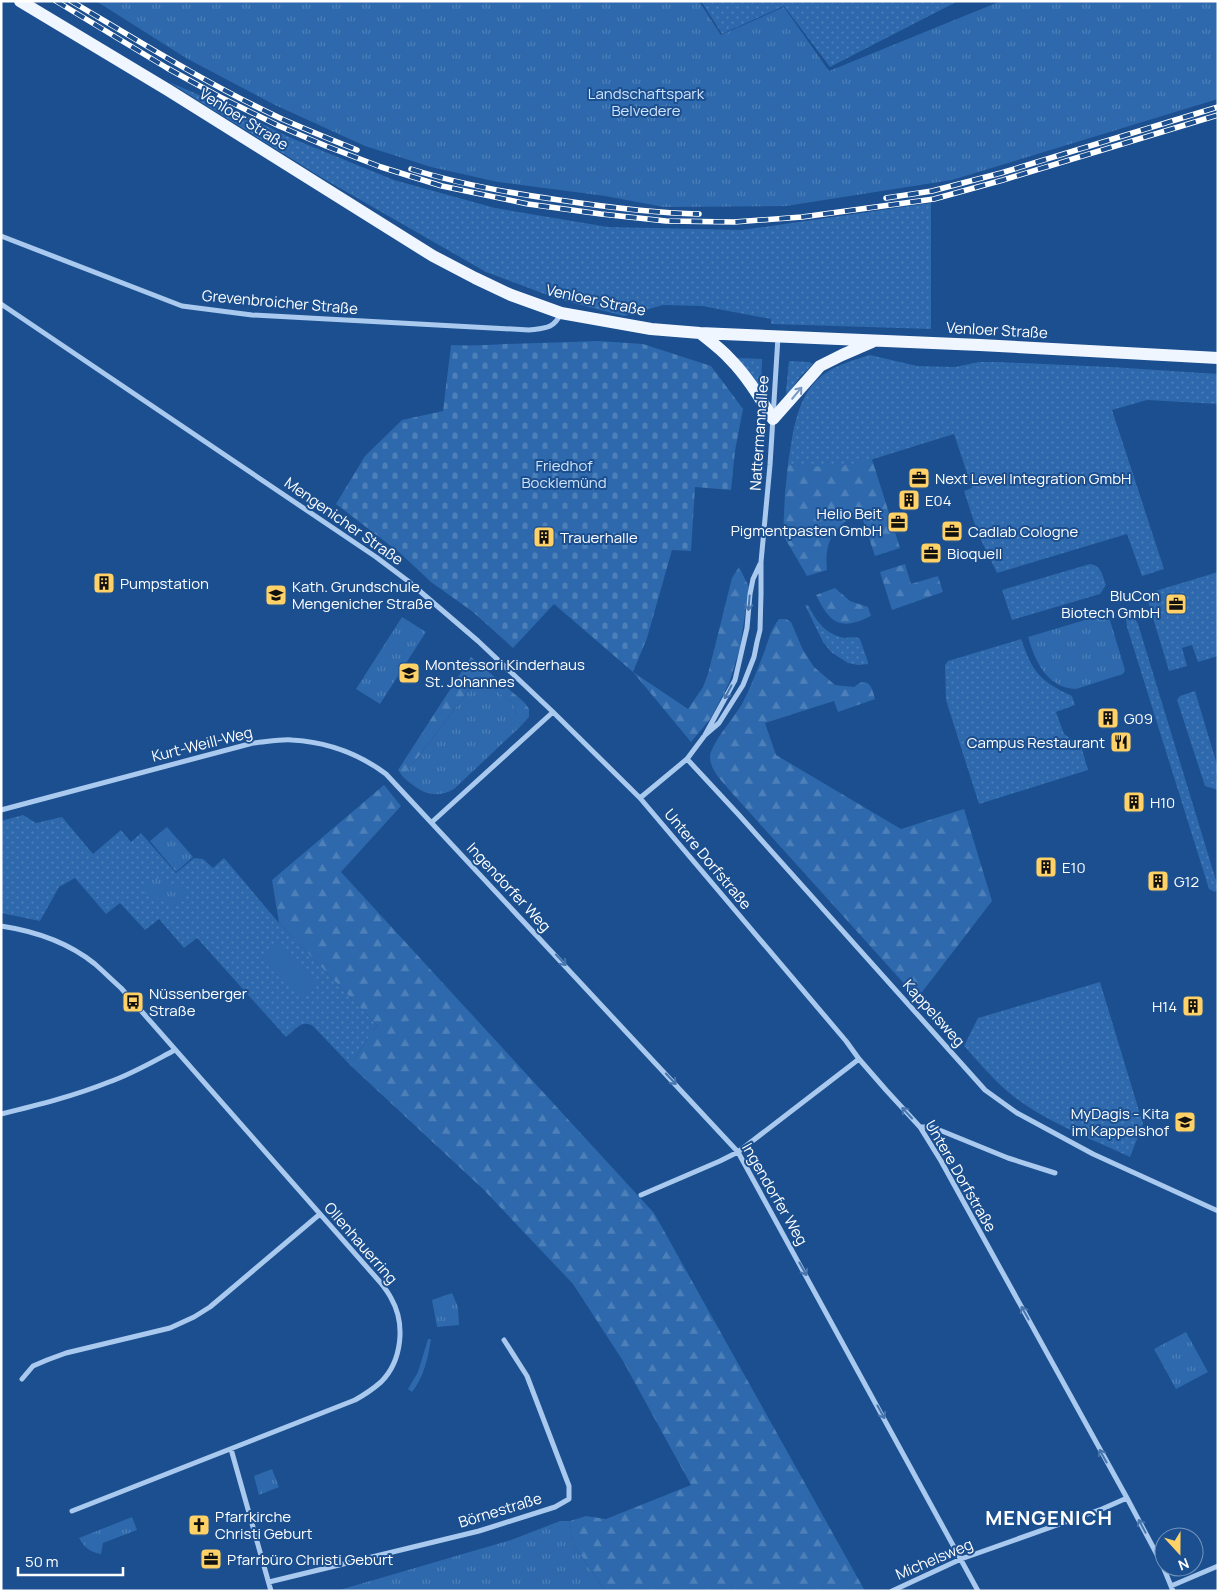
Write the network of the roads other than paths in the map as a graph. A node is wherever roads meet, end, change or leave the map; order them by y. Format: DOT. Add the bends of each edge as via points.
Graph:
graph roads {
  1 [pos="20,1"];
  2 [pos="1,236"];
  3 [pos="1,304"];
  4 [pos="562,313"];
  5 [pos="700,333"];
  6 [pos="778,335"];
  7 [pos="877,340"];
  8 [pos="1218,358"];
  9 [pos="773,419"];
  10 [pos="761,562"];
  11 [pos="553,712"];
  12 [pos="705,734"];
  13 [pos="687,759"];
  14 [pos="640,798"];
  15 [pos="1,810"];
  16 [pos="432,822"];
  17 [pos="1,926"];
  18 [pos="175,1050"];
  19 [pos="859,1058"];
  20 [pos="1,1114"];
  21 [pos="920,1127"];
  22 [pos="738,1152"];
  23 [pos="1055,1173"];
  24 [pos="641,1195"];
  25 [pos="1218,1211"];
  26 [pos="320,1214"];
  27 [pos="504,1340"];
  28 [pos="22,1379"];
  29 [pos="231,1449"];
  30 [pos="1127,1498"];
  31 [pos="72,1511"];
  32 [pos="961,1559"];
  33 [pos="1218,1566"];
  34 [pos="269,1582"];
  35 [pos="1172,1588"];
  36 [pos="272,1591"];
  37 [pos="892,1591"];
  38 [pos="978,1591"];
  1 -- 4 [label="main road, Venloer Straße" via="434,256 512,295"];
  2 -- 4 [label="street, Grevenbroicher Straße" via="182,306 252,316 529,330 549,328"];
  3 -- 11 [label="street, Mengenicher Straße" via="376,557 478,641"];
  4 -- 5 [label="main road, Venloer Straße" via="651,329"];
  5 -- 6 [label="main road, Venloer Straße"];
  5 -- 9 [label="main road" via="738,368"];
  6 -- 7 [label="main road, Venloer Straße"];
  6 -- 9 [label="street, Nattermannallee"];
  7 -- 8 [label="main road, Venloer Straße"];
  9 -- 7 [label="main road, one-way" via="820,366"];
  9 -- 10 [label="street, Nattermannallee"];
  10 -- 12 [label="street, Nattermannallee, one-way" via="753,578 747,628 735,680"];
  10 -- 12 [label="street, Nattermannallee" via="760,630 754,657 743,685 719,723"];
  11 -- 14 [label="street, Mengenicher Straße"];
  11 -- 16 [label="street"];
  12 -- 13 [label="street, Nattermannallee"];
  13 -- 14 [label="street, Nattermannallee"];
  13 -- 25 [label="street, Kappelsweg" via="985,1090 1018,1113 1093,1154"];
  14 -- 19 [label="street, Untere Dorfstraße"];
  15 -- 16 [label="street, Kurt-Weill-Weg" via="253,743 291,740 331,746 363,758 386,774"];
  16 -- 22 [label="street, Ingendorfer Weg, one-way"];
  17 -- 18 [label="street, Ollenhauerring" via="43,937 93,963 121,988"];
  18 -- 20 [label="street" via="109,1082"];
  18 -- 26 [label="street, Ollenhauerring"];
  21 -- 19 [label="street, Untere Dorfstraße, one-way"];
  19 -- 22 [label="street"];
  21 -- 23 [label="street" via="932,1128"];
  30 -- 21 [label="street, Untere Dorfstraße, one-way"];
  22 -- 24 [label="street"];
  22 -- 32 [label="street, Ingendorfer Weg, one-way"];
  26 -- 28 [label="street" via="194,1317 170,1328 66,1353 33,1366"];
  26 -- 29 [label="street, Ollenhauerring" via="392,1299 401,1334 393,1365 382,1380 355,1400"];
  27 -- 34 [label="street, Börnestraße" via="527,1376 569,1486 568,1499 479,1531"];
  29 -- 31 [label="street, Ollenhauerring"];
  29 -- 34 [label="street"];
  30 -- 32 [label="street, Michelsweg"];
  35 -- 30 [label="street, Untere Dorfstraße, one-way"];
  32 -- 37 [label="street, Michelsweg"];
  32 -- 38 [label="street, Ingendorfer Weg"];
  33 -- 35 [label="street"];
  34 -- 36 [label="street"];
}
